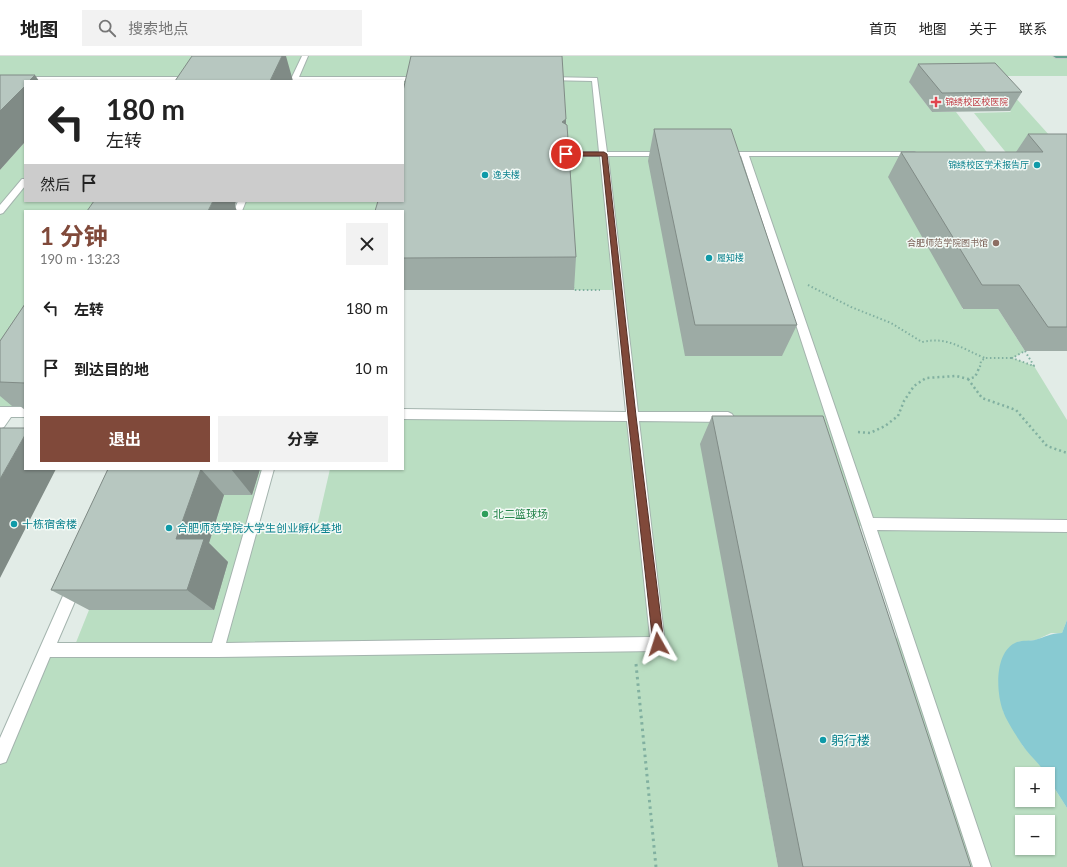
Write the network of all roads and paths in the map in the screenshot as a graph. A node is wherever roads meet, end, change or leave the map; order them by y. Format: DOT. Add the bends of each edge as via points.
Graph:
graph roads {
  1 [pos="305,56"];
  2 [pos="1056,56"];
  3 [pos="1067,56"];
  4 [pos="0,79"];
  5 [pos="203,79"];
  6 [pos="264,79"];
  7 [pos="426,79"];
  8 [pos="537,79"];
  9 [pos="109,80"];
  10 [pos="295,80"];
  11 [pos="566,154"];
  12 [pos="604,154"];
  13 [pos="674,154"];
  14 [pos="729,154"];
  15 [pos="744,154"];
  16 [pos="924,154"];
  17 [pos="24,182"];
  18 [pos="0,211"];
  19 [pos="784,274"];
  20 [pos="573,282"];
  21 [pos="619,290"];
  22 [pos="985,358"];
  23 [pos="1012,358"];
  24 [pos="968,379"];
  25 [pos="4,412"];
  26 [pos="24,412"];
  27 [pos="404,414"];
  28 [pos="632,416"];
  29 [pos="740,417"];
  30 [pos="818,418"];
  31 [pos="833,418"];
  32 [pos="0,424"];
  33 [pos="838,431"];
  34 [pos="1067,453"];
  35 [pos="268,470"];
  36 [pos="869,524"];
  37 [pos="1067,526"];
  38 [pos="82,571"];
  39 [pos="634,645"];
  40 [pos="46,650"];
  41 [pos="217,650"];
  42 [pos="0,756"];
  43 [pos="656,867"];
  44 [pos="982,867"];
  1 -- 10 [label="street"];
  2 -- 3 [label="main road"];
  4 -- 9 [label="street"];
  5 -- 9 [label="street"];
  6 -- 10 [label="street"];
  7 -- 10 [label="street"];
  8 -- 12 [label="street" via="595,79"];
  11 -- 12 [label="street"];
  12 -- 13 [label="street"];
  12 -- 21 [label="street"];
  14 -- 15 [label="street"];
  15 -- 16 [label="street"];
  15 -- 19 [label="street"];
  17 -- 18 [label="street"];
  19 -- 22 [label="path" via="851,307 891,323 922,342 945,339"];
  19 -- 31 [label="street"];
  20 -- 21 [label="path" via="574,290"];
  21 -- 28 [label="street"];
  22 -- 23 [label="path"];
  22 -- 24 [label="path" via="981,361 976,377"];
  23 -- 23 [label="path" via="1019,361 1034,366 1024,350"];
  24 -- 33 [label="path" via="956,376 926,378 914,386 898,416 885,426 870,433"];
  24 -- 34 [label="path" via="982,398 1016,410 1047,446"];
  25 -- 26 [label="street"];
  25 -- 32 [label="street"];
  27 -- 28 [label="street"];
  28 -- 29 [label="street"];
  28 -- 39 [label="street" via="658,644"];
  30 -- 31 [label="street"];
  31 -- 33 [label="street"];
  33 -- 36 [label="street"];
  35 -- 41 [label="street"];
  36 -- 37 [label="street"];
  36 -- 44 [label="street"];
  38 -- 40 [label="street"];
  39 -- 41 [label="street"];
  39 -- 43 [label="path"];
  40 -- 41 [label="street"];
  40 -- 42 [label="street"];
}
